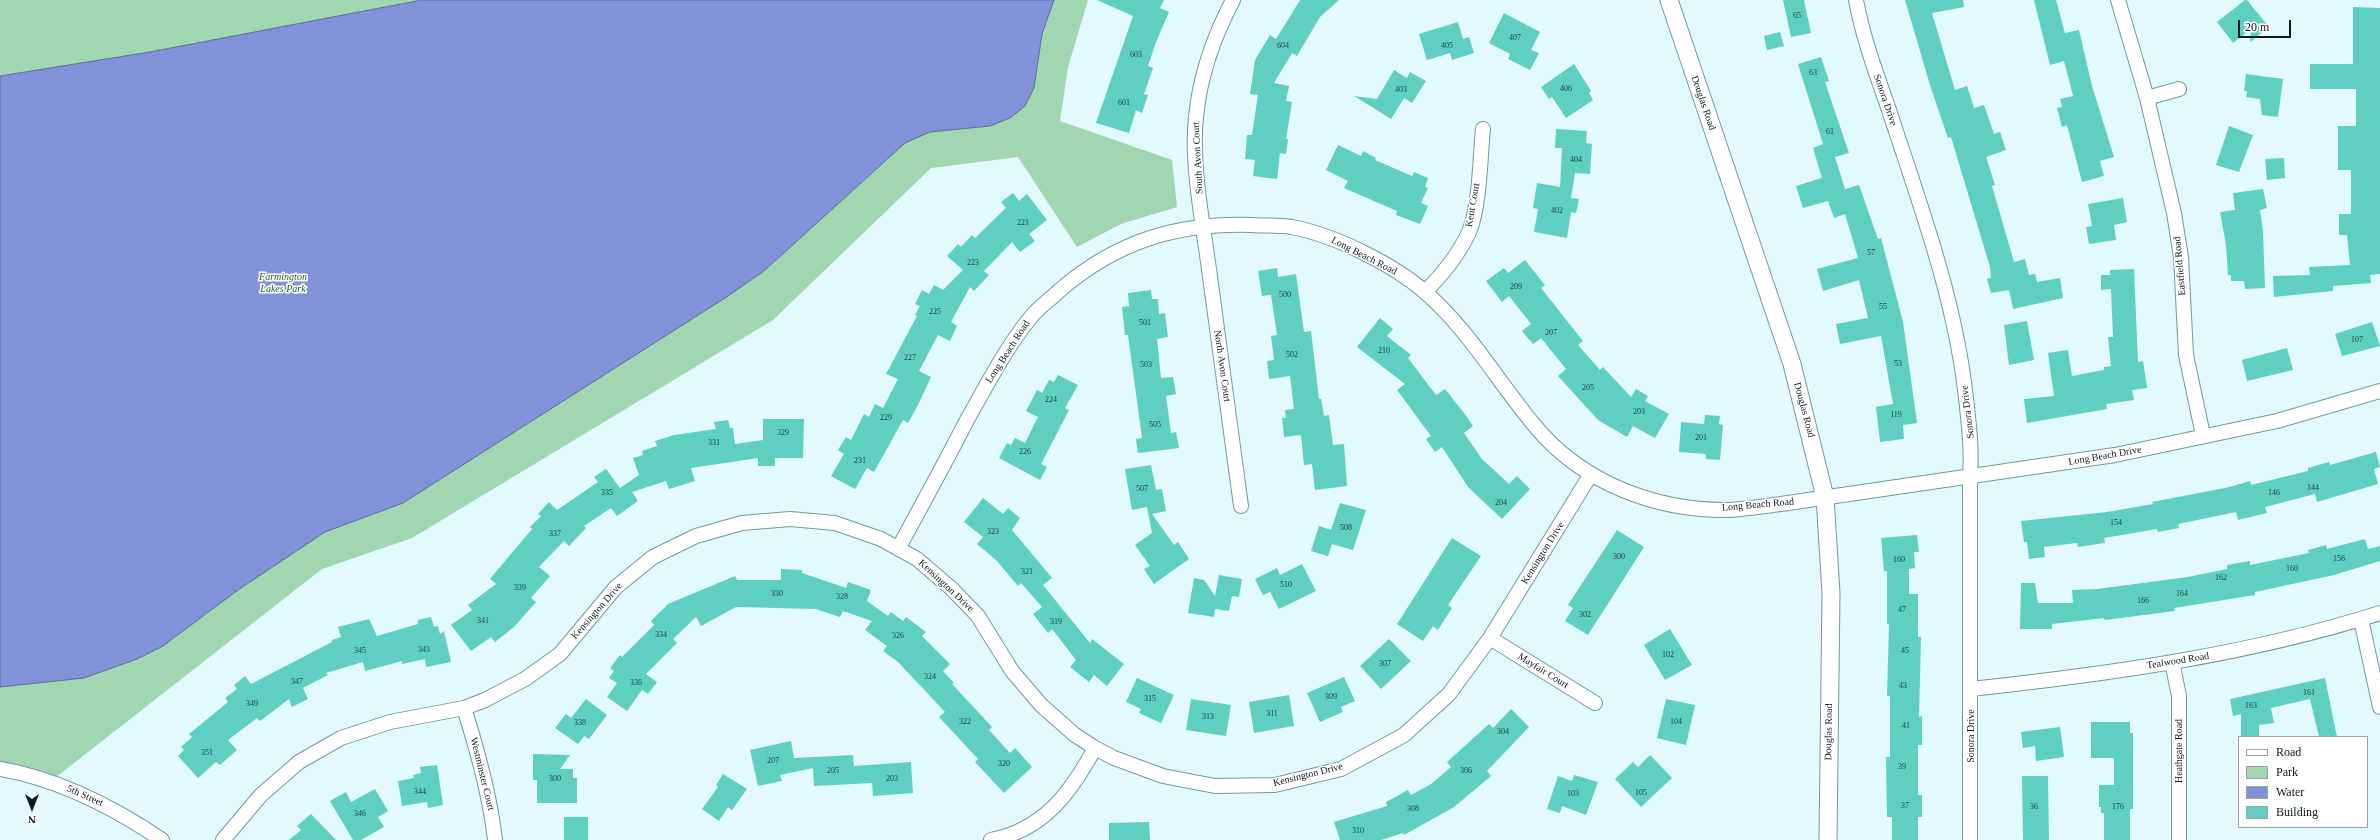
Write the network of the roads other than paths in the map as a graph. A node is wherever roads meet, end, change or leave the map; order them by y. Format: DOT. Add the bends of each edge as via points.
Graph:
graph roads {
  1 [pos="1233,0"];
  2 [pos="1669,0"];
  3 [pos="1856,0"];
  4 [pos="2118,0"];
  5 [pos="2179,89"];
  6 [pos="2147,98"];
  7 [pos="1483,129"];
  8 [pos="1204,227"];
  9 [pos="1425,292"];
  10 [pos="2380,391"];
  11 [pos="2203,436"];
  12 [pos="1591,474"];
  13 [pos="1970,476"];
  14 [pos="1825,497"];
  15 [pos="1241,506"];
  16 [pos="899,547"];
  17 [pos="2380,613"];
  18 [pos="2361,619"];
  19 [pos="1490,638"];
  20 [pos="2172,662"];
  21 [pos="1971,689"];
  22 [pos="1595,703"];
  23 [pos="2380,707"];
  24 [pos="464,708"];
  25 [pos="1095,748"];
  26 [pos="0,769"];
  27 [pos="162,840"];
  28 [pos="223,840"];
  29 [pos="495,840"];
  30 [pos="991,840"];
  31 [pos="1828,840"];
  32 [pos="1970,840"];
  33 [pos="2179,840"];
  1 -- 8 [label="street, South Avon Court" via="1217,30 1202,74 1195,119"];
  2 -- 14 [label="street, Douglas Road" via="1792,364"];
  3 -- 13 [label="street, Sonora Drive" via="1864,41 1916,188 1946,288 1962,364 1972,450"];
  4 -- 6 [label="street, Eastfield Road"];
  5 -- 6 [label="street"];
  6 -- 11 [label="street, Eastfield Road" via="2174,213 2181,257 2186,355"];
  7 -- 9 [label="street, Kent Court" via="1475,205 1469,231 1457,255"];
  8 -- 9 [label="street, Long Beach Road" via="1290,226 1338,241 1405,276"];
  8 -- 15 [label="street, North Avon Court"];
  8 -- 16 [label="street, Long Beach Road" via="1182,229 1131,244 1081,272 1032,315 996,367"];
  9 -- 12 [label="street, Long Beach Road" via="1468,338 1537,428 1573,462"];
  10 -- 11 [label="street, Long Beach Drive" via="2277,421"];
  11 -- 13 [label="street, Long Beach Drive" via="2115,455"];
  12 -- 14 [label="street, Long Beach Road" via="1644,498 1680,507 1730,510"];
  12 -- 19 [label="street, Kensington Drive"];
  13 -- 14 [label="street, Long Beach Drive"];
  13 -- 21 [label="street, Sonora Drive"];
  14 -- 31 [label="street, Douglas Road" via="1831,593"];
  16 -- 24 [label="street, Kensington Drive" via="835,523 790,519 742,523 696,536 653,557 616,587 560,654 525,679"];
  16 -- 25 [label="street, Kensington Drive" via="952,589 978,616 1012,671 1041,705 1075,735"];
  17 -- 18 [label="street, Tealwood Road"];
  18 -- 20 [label="street, Tealwood Road" via="2221,654"];
  18 -- 23 [label="street"];
  19 -- 22 [label="street, Mayfair Court"];
  19 -- 25 [label="street, Kensington Drive" via="1449,694 1404,735 1341,769 1275,785 1215,786 1163,776"];
  20 -- 21 [label="street, Tealwood Road"];
  20 -- 33 [label="street, Heathgate Road" via="2178,696"];
  21 -- 32 [label="street, Sonora Drive"];
  24 -- 28 [label="street, Kensington Drive" via="390,722 341,738 299,762 261,795"];
  24 -- 29 [label="street, Westminster Court" via="482,766 491,805"];
  25 -- 30 [label="street" via="1067,795 1039,820 1022,830"];
  26 -- 27 [label="street, 5th Street" via="51,781 123,813"];
}
